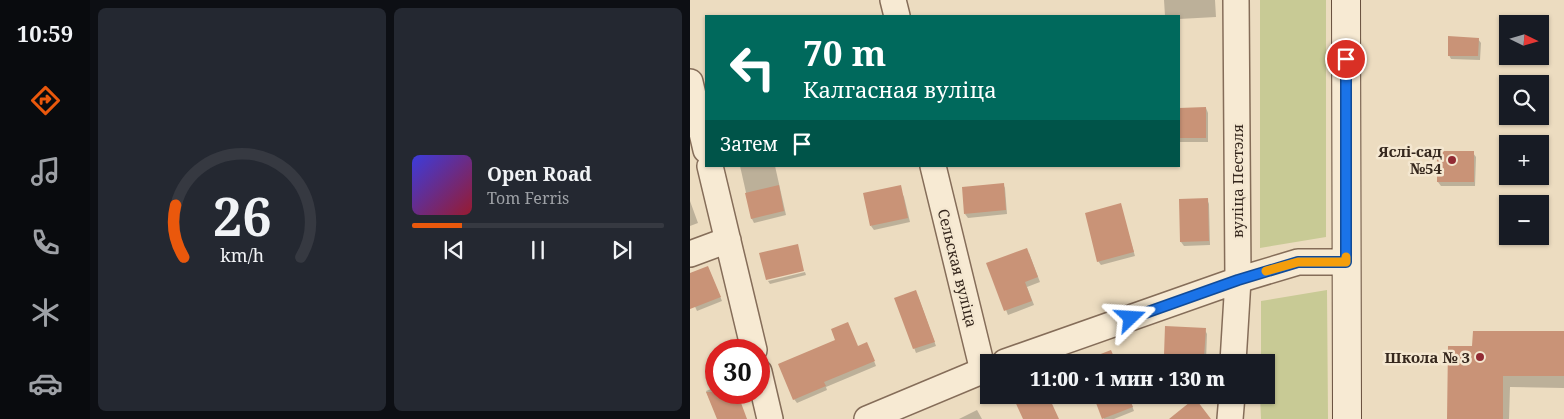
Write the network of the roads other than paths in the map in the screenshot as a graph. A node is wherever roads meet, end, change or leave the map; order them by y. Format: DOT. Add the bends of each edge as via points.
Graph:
graph roads {
  1 [pos="893,0"];
  2 [pos="1236,0"];
  3 [pos="1346,0"];
  4 [pos="897,15"];
  5 [pos="690,82"];
  6 [pos="705,146"];
  7 [pos="710,167"];
  8 [pos="933,167"];
  9 [pos="728,240"];
  10 [pos="690,254"];
  11 [pos="1346,262"];
  12 [pos="1238,280"];
  13 [pos="751,339"];
  14 [pos="988,354"];
  15 [pos="1029,354"];
  16 [pos="1233,354"];
  17 [pos="980,372"];
  18 [pos="766,404"];
  19 [pos="1231,404"];
  20 [pos="770,419"];
  21 [pos="867,419"];
  22 [pos="1230,419"];
  23 [pos="1347,419"];
  1 -- 4 [label="street"];
  2 -- 12 [label="street, вуліца Пестэля"];
  3 -- 11 [label="street"];
  5 -- 6 [label="street"];
  7 -- 9 [label="street"];
  8 -- 14 [label="street, Сельская вуліца"];
  9 -- 10 [label="street"];
  9 -- 13 [label="street"];
  11 -- 12 [label="street" via="1298,262"];
  11 -- 23 [label="street"];
  12 -- 15 [label="street"];
  12 -- 16 [label="street, вуліца Пестэля"];
  17 -- 21 [label="street"];
  18 -- 20 [label="street"];
  19 -- 22 [label="street"];
}
